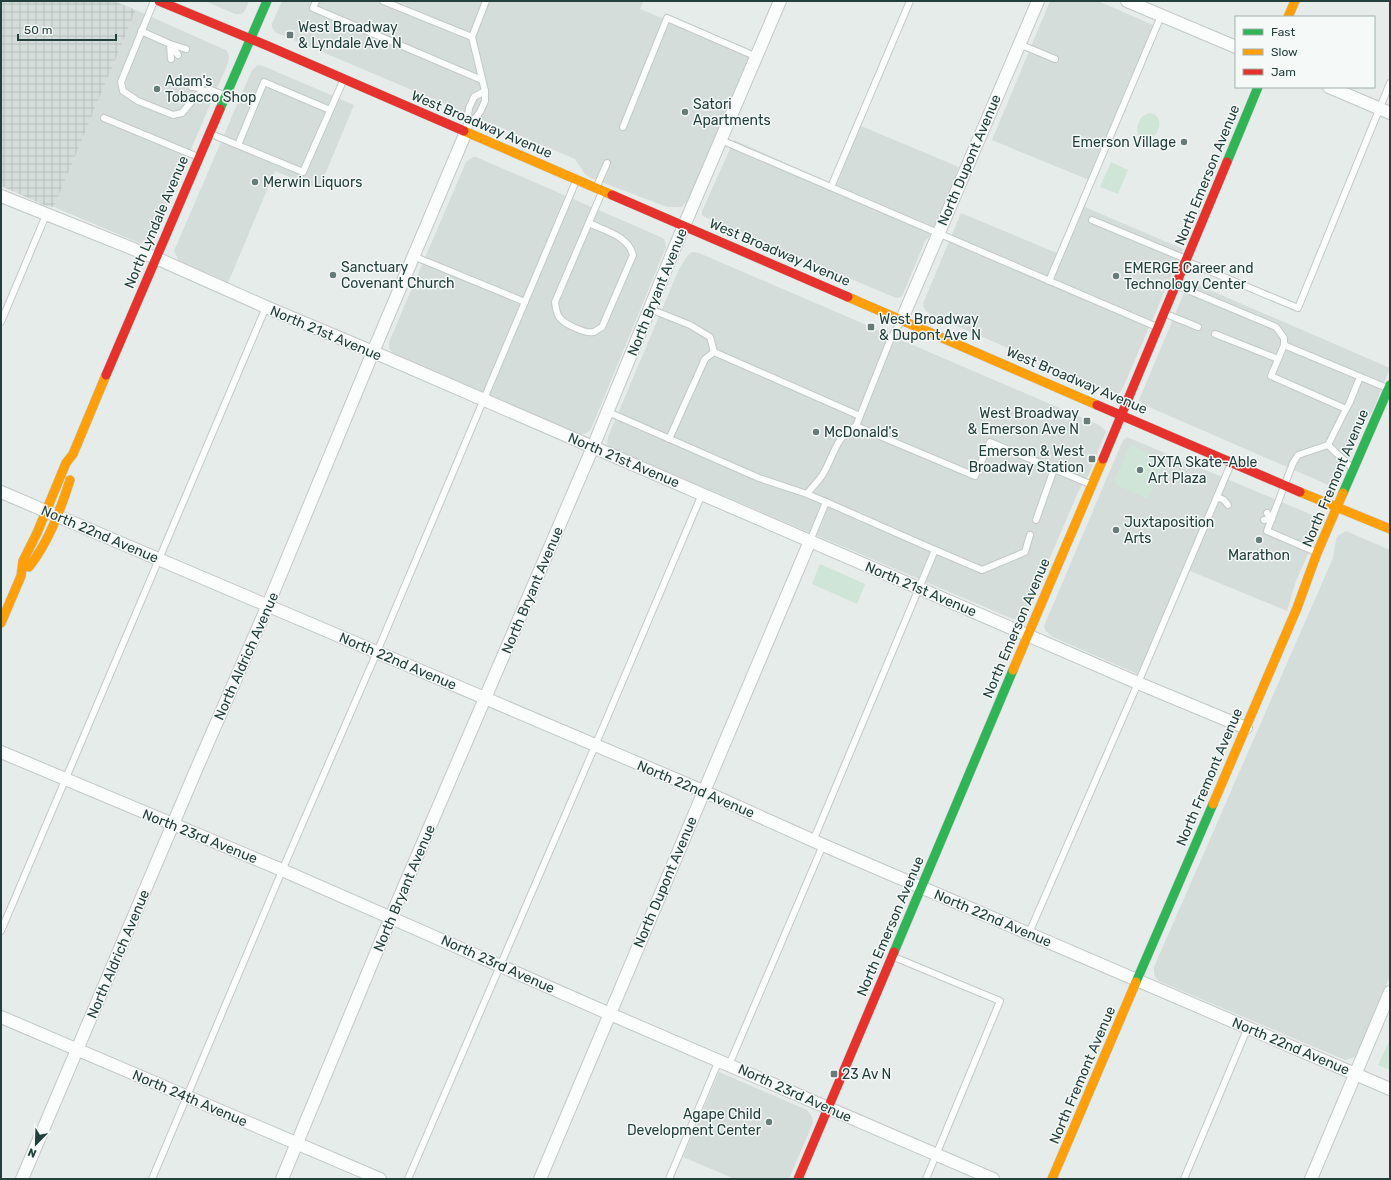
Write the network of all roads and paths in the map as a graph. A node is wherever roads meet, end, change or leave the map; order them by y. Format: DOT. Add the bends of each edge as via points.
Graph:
graph roads {
  1 [pos="154,1"];
  2 [pos="159,1"];
  3 [pos="267,1"];
  4 [pos="316,1"];
  5 [pos="383,1"];
  6 [pos="486,1"];
  7 [pos="780,1"];
  8 [pos="910,1"];
  9 [pos="1038,1"];
  10 [pos="1127,1"];
  11 [pos="1294,1"];
  12 [pos="1161,16"];
  13 [pos="1288,16"];
  14 [pos="141,31"];
  15 [pos="472,37"];
  16 [pos="251,39"];
  17 [pos="170,44"];
  18 [pos="1019,44"];
  19 [pos="1235,47"];
  20 [pos="186,49"];
  21 [pos="178,55"];
  22 [pos="757,57"];
  23 [pos="171,59"];
  24 [pos="1055,59"];
  25 [pos="205,79"];
  26 [pos="344,79"];
  27 [pos="482,80"];
  28 [pos="1390,83"];
  29 [pos="192,87"];
  30 [pos="201,87"];
  31 [pos="1258,88"];
  32 [pos="1331,88"];
  33 [pos="485,91"];
  34 [pos="226,96"];
  35 [pos="330,110"];
  36 [pos="1385,111"];
  37 [pos="104,118"];
  38 [pos="623,127"];
  39 [pos="466,132"];
  40 [pos="210,133"];
  41 [pos="721,140"];
  42 [pos="238,145"];
  43 [pos="199,158"];
  44 [pos="607,163"];
  45 [pos="577,179"];
  46 [pos="832,187"];
  47 [pos="600,190"];
  48 [pos="1,196"];
  49 [pos="46,215"];
  50 [pos="1092,220"];
  51 [pos="589,223"];
  52 [pos="684,226"];
  53 [pos="938,234"];
  54 [pos="413,256"];
  55 [pos="156,258"];
  56 [pos="1187,260"];
  57 [pos="1049,281"];
  58 [pos="1176,286"];
  59 [pos="525,302"];
  60 [pos="266,307"];
  61 [pos="650,309"];
  62 [pos="1164,314"];
  63 [pos="902,320"];
  64 [pos="1,322"];
  65 [pos="1198,327"];
  66 [pos="1158,328"];
  67 [pos="1215,334"];
  68 [pos="1284,345"];
  69 [pos="372,352"];
  70 [pos="714,352"];
  71 [pos="1278,359"];
  72 [pos="1360,377"];
  73 [pos="1389,387"];
  74 [pos="484,400"];
  75 [pos="1346,409"];
  76 [pos="608,412"];
  77 [pos="1122,414"];
  78 [pos="860,416"];
  79 [pos="856,426"];
  80 [pos="669,439"];
  81 [pos="1328,446"];
  82 [pos="593,447"];
  83 [pos="1231,462"];
  84 [pos="1054,469"];
  85 [pos="1354,469"];
  86 [pos="1092,485"];
  87 [pos="1284,485"];
  88 [pos="1,492"];
  89 [pos="702,494"];
  90 [pos="807,494"];
  91 [pos="1217,497"];
  92 [pos="1231,498"];
  93 [pos="1224,500"];
  94 [pos="826,502"];
  95 [pos="1228,506"];
  96 [pos="1337,507"];
  97 [pos="1267,513"];
  98 [pos="52,514"];
  99 [pos="1272,519"];
  100 [pos="1036,520"];
  101 [pos="1264,520"];
  102 [pos="1390,529"];
  103 [pos="1030,535"];
  104 [pos="810,541"];
  105 [pos="935,550"];
  106 [pos="1317,552"];
  107 [pos="159,559"];
  108 [pos="920,588"];
  109 [pos="268,605"];
  110 [pos="1,624"];
  111 [pos="1028,635"];
  112 [pos="377,652"];
  113 [pos="1138,683"];
  114 [pos="485,698"];
  115 [pos="1246,728"];
  116 [pos="595,746"];
  117 [pos="1,752"];
  118 [pos="65,780"];
  119 [pos="703,791"];
  120 [pos="173,825"];
  121 [pos="818,843"];
  122 [pos="282,870"];
  123 [pos="922,887"];
  124 [pos="391,917"];
  125 [pos="1,931"];
  126 [pos="1028,933"];
  127 [pos="892,957"];
  128 [pos="501,965"];
  129 [pos="1138,980"];
  130 [pos="1390,992"];
  131 [pos="610,1014"];
  132 [pos="1,1017"];
  133 [pos="1248,1027"];
  134 [pos="77,1050"];
  135 [pos="724,1063"];
  136 [pos="1355,1073"];
  137 [pos="1390,1089"];
  138 [pos="187,1096"];
  139 [pos="828,1108"];
  140 [pos="296,1143"];
  141 [pos="936,1155"];
  142 [pos="22,1179"];
  143 [pos="152,1179"];
  144 [pos="282,1179"];
  145 [pos="380,1179"];
  146 [pos="408,1179"];
  147 [pos="540,1179"];
  148 [pos="669,1179"];
  149 [pos="798,1179"];
  150 [pos="926,1179"];
  151 [pos="993,1179"];
  152 [pos="1052,1179"];
  153 [pos="1184,1179"];
  154 [pos="1311,1179"];
  1 -- 14 [label="lane"];
  2 -- 16 [label="street, West Broadway Avenue"];
  3 -- 16 [label="street, North Lyndale Avenue"];
  4 -- 27 [label="lane" via="313,8"];
  5 -- 15 [label="lane"];
  6 -- 15 [label="lane"];
  7 -- 22 [label="street, North Bryant Avenue"];
  8 -- 46 [label="lane"];
  9 -- 18 [label="street, North Dupont Avenue"];
  10 -- 12 [label="street"];
  11 -- 13 [label="street"];
  12 -- 19 [label="street"];
  12 -- 57 [label="lane"];
  14 -- 17 [label="lane"];
  14 -- 30 [label="lane" via="121,82 123,91 138,101 173,115 182,113"];
  15 -- 27 [label="lane"];
  16 -- 26 [label="street, West Broadway Avenue"];
  16 -- 34 [label="street, North Lyndale Avenue"];
  17 -- 20 [label="lane"];
  17 -- 21 [label="lane"];
  17 -- 23 [label="lane"];
  18 -- 24 [label="lane"];
  18 -- 53 [label="street, North Dupont Avenue"];
  22 -- 38 [label="lane" via="667,18"];
  22 -- 41 [label="street, North Bryant Avenue"];
  25 -- 30 [label="lane"];
  26 -- 35 [label="lane"];
  26 -- 39 [label="street, West Broadway Avenue"];
  27 -- 33 [label="lane"];
  28 -- 36 [label="lane"];
  29 -- 30 [label="lane"];
  30 -- 34 [label="lane"];
  31 -- 56 [label="street, North Emerson Avenue"];
  32 -- 36 [label="street"];
  33 -- 39 [label="lane" via="485,101 480,112"];
  33 -- 39 [label="lane" via="474,97 469,108"];
  34 -- 40 [label="street, North Lyndale Avenue"];
  35 -- 42 [label="lane" via="303,172"];
  35 -- 42 [label="lane" via="264,82"];
  36 -- 56 [label="lane" via="1298,308"];
  37 -- 43 [label="lane"];
  39 -- 45 [label="street, West Broadway Avenue"];
  39 -- 54 [label="street, North Aldrich Avenue"];
  40 -- 42 [label="lane"];
  40 -- 43 [label="street, North Lyndale Avenue"];
  41 -- 46 [label="lane"];
  41 -- 52 [label="street, North Bryant Avenue"];
  43 -- 55 [label="street, North Lyndale Avenue"];
  44 -- 47 [label="lane"];
  45 -- 47 [label="street, West Broadway Avenue"];
  45 -- 59 [label="lane"];
  46 -- 53 [label="lane"];
  47 -- 51 [label="lane"];
  47 -- 52 [label="street, West Broadway Avenue"];
  48 -- 49 [label="street, North 21st Avenue"];
  49 -- 55 [label="street, North 21st Avenue"];
  49 -- 64 [label="lane"];
  50 -- 56 [label="lane"];
  51 -- 51 [label="lane" via="555,302 560,319 571,326 594,332 602,327 633,255 631,247 623,239"];
  52 -- 61 [label="street, North Bryant Avenue"];
  52 -- 63 [label="street, West Broadway Avenue"];
  53 -- 57 [label="lane"];
  53 -- 63 [label="street, North Dupont Avenue"];
  54 -- 59 [label="lane"];
  54 -- 69 [label="street, North Aldrich Avenue"];
  55 -- 60 [label="street, North 21st Avenue"];
  55 -- 98 [label="street, North Lyndale Avenue" via="73,454 71,479"];
  56 -- 58 [label="street, North Emerson Avenue"];
  57 -- 66 [label="lane"];
  58 -- 62 [label="street, North Emerson Avenue"];
  58 -- 68 [label="lane" via="1276,327 1284,338"];
  59 -- 74 [label="lane"];
  60 -- 69 [label="street, North 21st Avenue"];
  60 -- 107 [label="lane"];
  61 -- 70 [label="lane" via="690,325 710,337"];
  61 -- 76 [label="street, North Bryant Avenue"];
  62 -- 65 [label="lane"];
  62 -- 66 [label="street, North Emerson Avenue"];
  63 -- 77 [label="street, West Broadway Avenue"];
  63 -- 78 [label="lane" via="891,338"];
  66 -- 77 [label="street, North Emerson Avenue"];
  67 -- 71 [label="lane"];
  68 -- 71 [label="lane"];
  68 -- 72 [label="lane"];
  69 -- 74 [label="street, North 21st Avenue"];
  69 -- 109 [label="street, North Aldrich Avenue"];
  70 -- 78 [label="lane"];
  70 -- 80 [label="lane" via="705,359"];
  71 -- 75 [label="lane" via="1271,376"];
  72 -- 73 [label="lane"];
  72 -- 75 [label="lane"];
  73 -- 85 [label="street, North Fremont Avenue"];
  74 -- 82 [label="street, North 21st Avenue"];
  74 -- 112 [label="lane"];
  75 -- 81 [label="lane"];
  76 -- 80 [label="lane"];
  76 -- 82 [label="street, North Bryant Avenue"];
  77 -- 83 [label="street, West Broadway Avenue"];
  77 -- 86 [label="street, North Emerson Avenue"];
  78 -- 79 [label="lane"];
  79 -- 84 [label="lane" via="975,476 990,442"];
  79 -- 90 [label="lane" via="846,431 823,475"];
  80 -- 90 [label="lane" via="759,478"];
  81 -- 85 [label="lane"];
  81 -- 87 [label="lane" via="1298,455"];
  82 -- 89 [label="street, North 21st Avenue"];
  82 -- 114 [label="street, North Bryant Avenue"];
  83 -- 87 [label="street, West Broadway Avenue"];
  83 -- 91 [label="lane"];
  84 -- 86 [label="lane"];
  84 -- 100 [label="lane"];
  85 -- 96 [label="street, North Fremont Avenue"];
  86 -- 111 [label="street, North Emerson Avenue"];
  87 -- 96 [label="street, West Broadway Avenue"];
  87 -- 99 [label="lane"];
  88 -- 98 [label="street, North 22nd Avenue"];
  89 -- 104 [label="street, North 21st Avenue"];
  89 -- 116 [label="lane"];
  90 -- 94 [label="lane"];
  91 -- 93 [label="lane"];
  91 -- 113 [label="lane"];
  92 -- 93 [label="lane"];
  93 -- 95 [label="lane"];
  94 -- 104 [label="lane"];
  94 -- 105 [label="lane"];
  96 -- 102 [label="street, West Broadway Avenue"];
  96 -- 106 [label="street, North Fremont Avenue"];
  97 -- 99 [label="lane"];
  98 -- 107 [label="street, North 22nd Avenue"];
  98 -- 110 [label="street, North Lyndale Avenue" via="43,547 21,576"];
  99 -- 101 [label="lane"];
  99 -- 106 [label="lane" via="1267,531"];
  103 -- 105 [label="lane" via="1024,552 982,570"];
  104 -- 108 [label="street, North 21st Avenue"];
  104 -- 119 [label="street, North Dupont Avenue"];
  105 -- 108 [label="lane"];
  106 -- 115 [label="street, North Fremont Avenue" via="1297,608"];
  107 -- 109 [label="street, North 22nd Avenue"];
  107 -- 118 [label="lane"];
  108 -- 111 [label="street, North 21st Avenue"];
  108 -- 121 [label="lane"];
  109 -- 112 [label="street, North 22nd Avenue"];
  109 -- 120 [label="street, North Aldrich Avenue"];
  111 -- 113 [label="street, North 21st Avenue"];
  111 -- 123 [label="street, North Emerson Avenue"];
  112 -- 114 [label="street, North 22nd Avenue"];
  112 -- 122 [label="lane"];
  113 -- 115 [label="street, North 21st Avenue"];
  113 -- 126 [label="lane"];
  114 -- 116 [label="street, North 22nd Avenue"];
  114 -- 124 [label="street, North Bryant Avenue"];
  115 -- 129 [label="street, North Fremont Avenue"];
  116 -- 119 [label="street, North 22nd Avenue"];
  116 -- 128 [label="lane"];
  117 -- 118 [label="street, North 23rd Avenue"];
  118 -- 120 [label="street, North 23rd Avenue"];
  118 -- 125 [label="lane"];
  119 -- 121 [label="street, North 22nd Avenue"];
  119 -- 131 [label="street, North Dupont Avenue"];
  120 -- 122 [label="street, North 23rd Avenue"];
  120 -- 134 [label="street, North Aldrich Avenue"];
  121 -- 123 [label="street, North 22nd Avenue"];
  121 -- 135 [label="lane"];
  122 -- 124 [label="street, North 23rd Avenue"];
  122 -- 138 [label="lane"];
  123 -- 126 [label="street, North 22nd Avenue"];
  123 -- 127 [label="street, North Emerson Avenue"];
  124 -- 128 [label="street, North 23rd Avenue"];
  124 -- 140 [label="street, North Bryant Avenue"];
  126 -- 129 [label="street, North 22nd Avenue"];
  127 -- 139 [label="street, North Emerson Avenue"];
  127 -- 141 [label="lane" via="1000,1001"];
  128 -- 131 [label="street, North 23rd Avenue"];
  128 -- 146 [label="lane"];
  129 -- 133 [label="street, North 22nd Avenue"];
  129 -- 152 [label="street, North Fremont Avenue"];
  130 -- 136 [label="street"];
  131 -- 135 [label="street, North 23rd Avenue"];
  131 -- 147 [label="street, North Dupont Avenue"];
  132 -- 134 [label="street, North 24th Avenue"];
  133 -- 136 [label="street, North 22nd Avenue"];
  133 -- 153 [label="lane"];
  134 -- 138 [label="street, North 24th Avenue"];
  134 -- 142 [label="street, North Aldrich Avenue"];
  135 -- 139 [label="street, North 23rd Avenue"];
  135 -- 148 [label="lane"];
  136 -- 137 [label="street, North 22nd Avenue"];
  136 -- 154 [label="street"];
  138 -- 140 [label="street, North 24th Avenue"];
  138 -- 143 [label="lane"];
  139 -- 141 [label="street, North 23rd Avenue"];
  139 -- 149 [label="street, North Emerson Avenue"];
  140 -- 144 [label="street, North Bryant Avenue"];
  140 -- 145 [label="street, North 24th Avenue"];
  141 -- 150 [label="lane"];
  141 -- 151 [label="street, North 23rd Avenue"];
}
